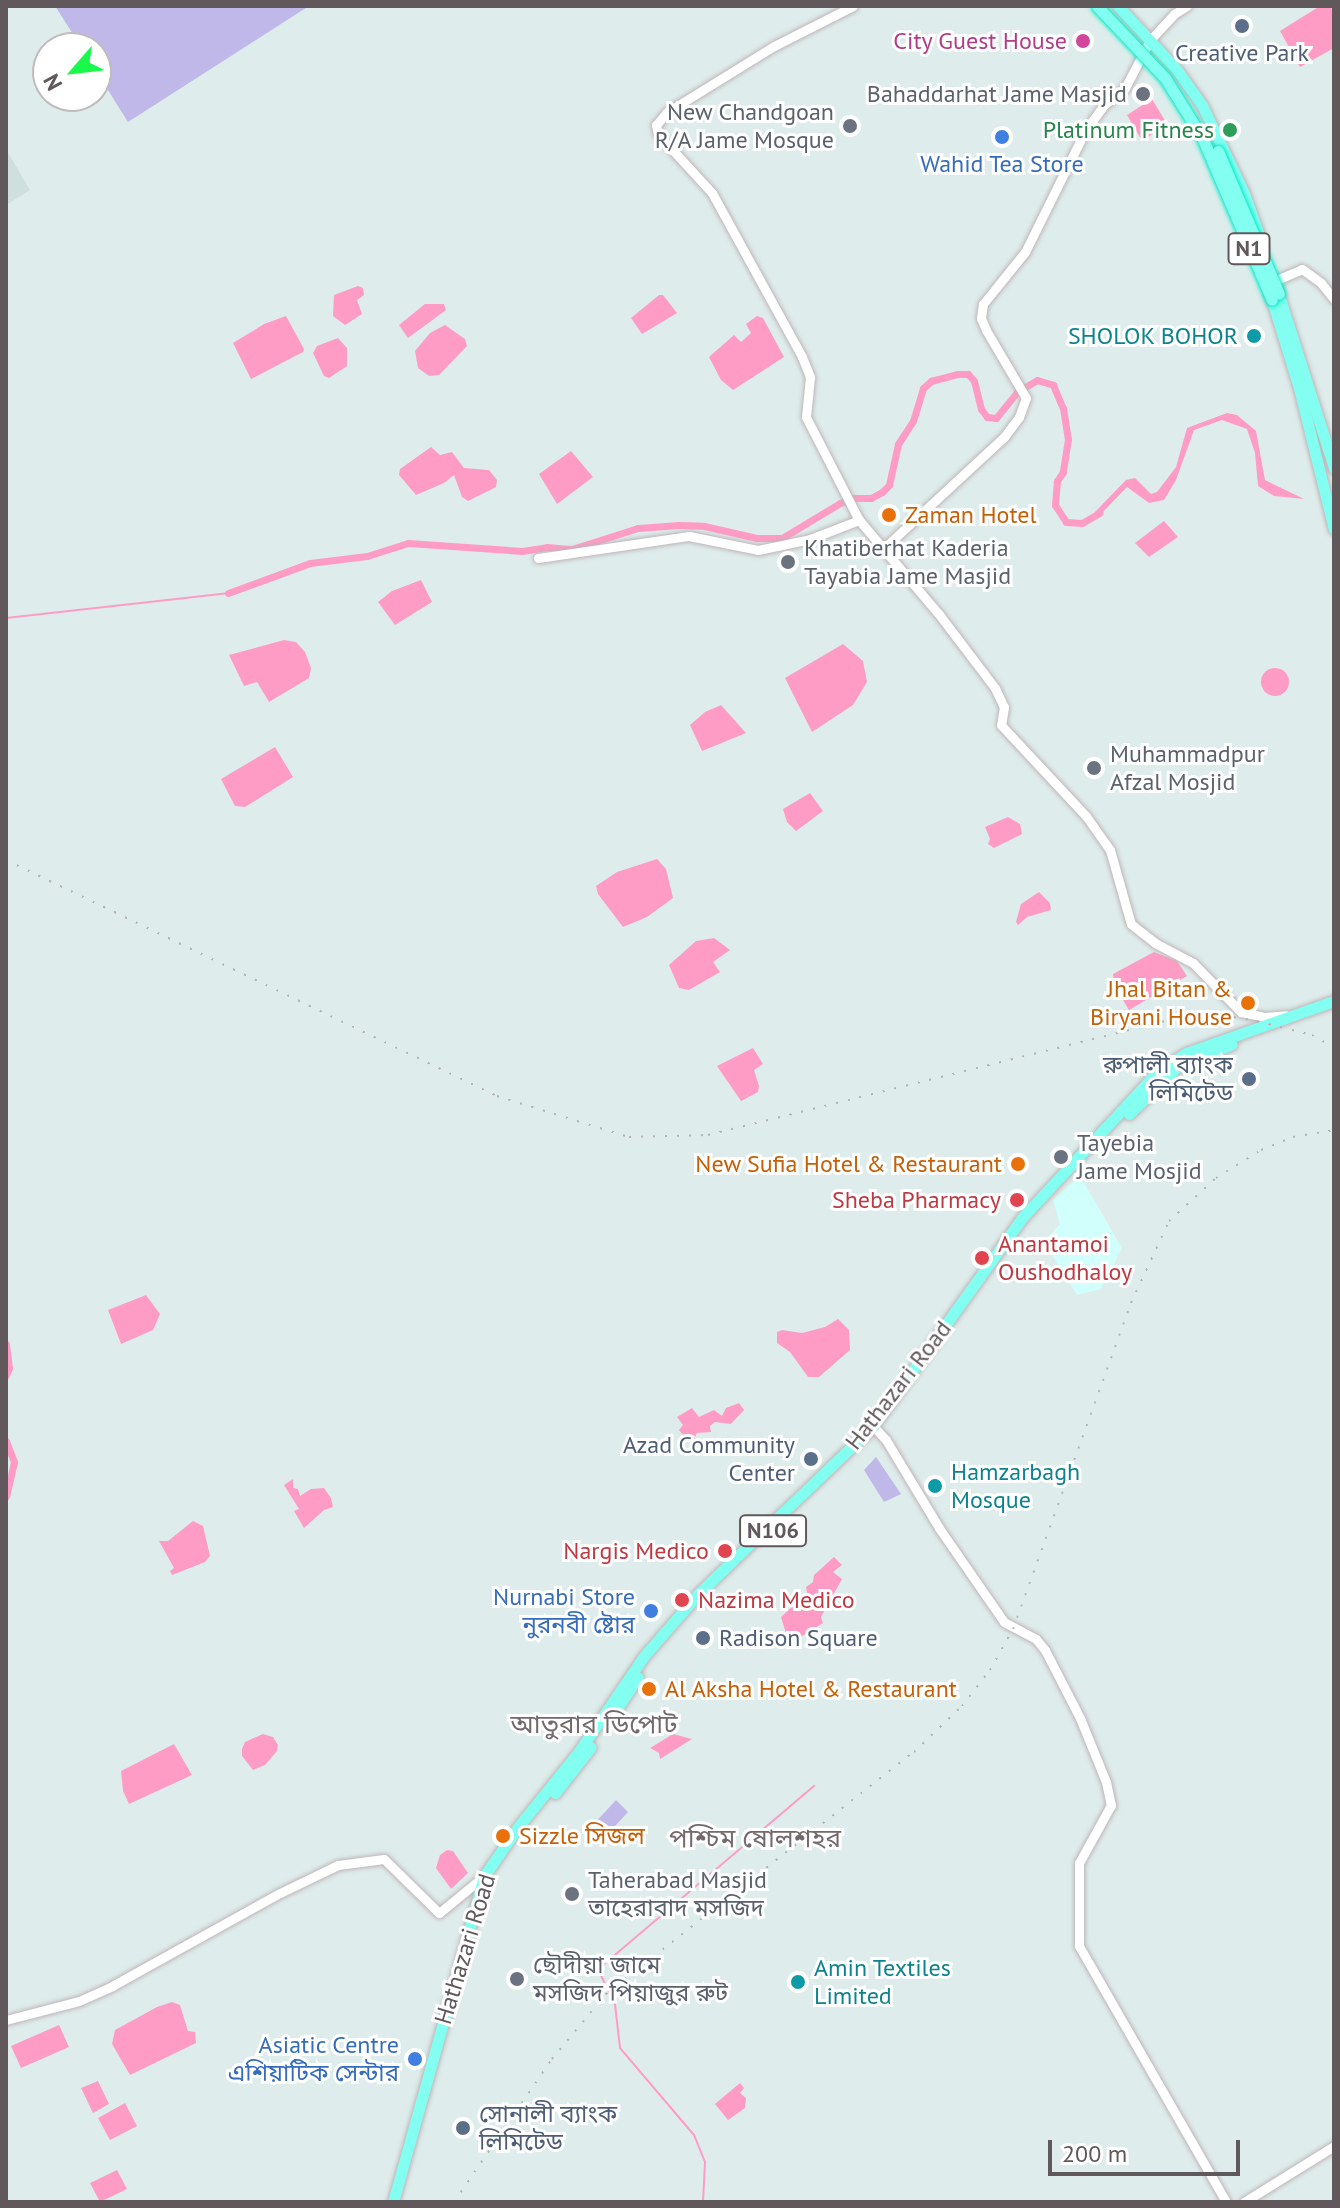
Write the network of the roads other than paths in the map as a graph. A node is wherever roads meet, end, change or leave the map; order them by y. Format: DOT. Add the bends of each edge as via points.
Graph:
graph roads {
  1 [pos="853,6"];
  2 [pos="1095,6"];
  3 [pos="1106,6"];
  4 [pos="1118,6"];
  5 [pos="1187,6"];
  6 [pos="1150,40"];
  7 [pos="1141,55"];
  8 [pos="1274,281"];
  9 [pos="1276,297"];
  10 [pos="1334,299"];
  11 [pos="1281,313"];
  12 [pos="1334,468"];
  13 [pos="1332,516"];
  14 [pos="859,520"];
  15 [pos="1334,529"];
  16 [pos="883,549"];
  17 [pos="538,558"];
  18 [pos="1334,1001"];
  19 [pos="1334,1008"];
  20 [pos="1286,1015"];
  21 [pos="875,1427"];
  22 [pos="484,1876"];
  23 [pos="6,2020"];
  24 [pos="1334,2146"];
  25 [pos="393,2202"];
  26 [pos="400,2202"];
  27 [pos="1226,2202"];
  28 [pos="1244,2202"];
  1 -- 14 [label="street" via="729,73 667,112 656,125 658,134 712,193 802,357 810,377 806,417"];
  2 -- 7 [label="highway, N1"];
  2 -- 9 [label="highway, N1, bridge" via="1165,78 1202,137"];
  3 -- 9 [label="highway, N1, bridge" via="1152,52 1194,108 1226,168"];
  4 -- 6 [label="highway"];
  5 -- 6 [label="street"];
  6 -- 7 [label="street"];
  6 -- 8 [label="highway" via="1213,123"];
  7 -- 9 [label="highway, N1" via="1198,136"];
  7 -- 16 [label="street" via="1125,88 1085,131 1025,252 983,304 986,330 1026,398 1019,417"];
  8 -- 9 [label="highway"];
  8 -- 10 [label="street" via="1302,269"];
  9 -- 11 [label="highway, N1"];
  11 -- 12 [label="highway"];
  11 -- 13 [label="highway, N1"];
  13 -- 15 [label="highway, N1"];
  14 -- 16 [label="street"];
  14 -- 17 [label="street" via="810,539 758,550 689,536"];
  16 -- 20 [label="street" via="995,688 1004,707 1001,725 1086,816 1110,850 1131,924 1155,943 1182,954 1241,1012"];
  18 -- 20 [label="highway, Hathazari Road / N106"];
  19 -- 21 [label="highway, Hathazari Road / N106" via="1178,1066 1015,1237"];
  20 -- 21 [label="highway, Hathazari Road / N106" via="1186,1053 1144,1085 1021,1219"];
  21 -- 22 [label="highway, Hathazari Road / N106" via="664,1632"];
  21 -- 26 [label="highway, Hathazari Road / N106" via="662,1643 584,1758 495,1867 458,1982"];
  21 -- 27 [label="street" via="1004,1622 1036,1639 1045,1650 1080,1718 1111,1805 1079,1863 1079,1946"];
  22 -- 23 [label="street" via="439,1913 384,1859 338,1865 112,1986 79,2001"];
  22 -- 25 [label="highway, Hathazari Road / N106"];
  24 -- 28 [label="street"];
}
